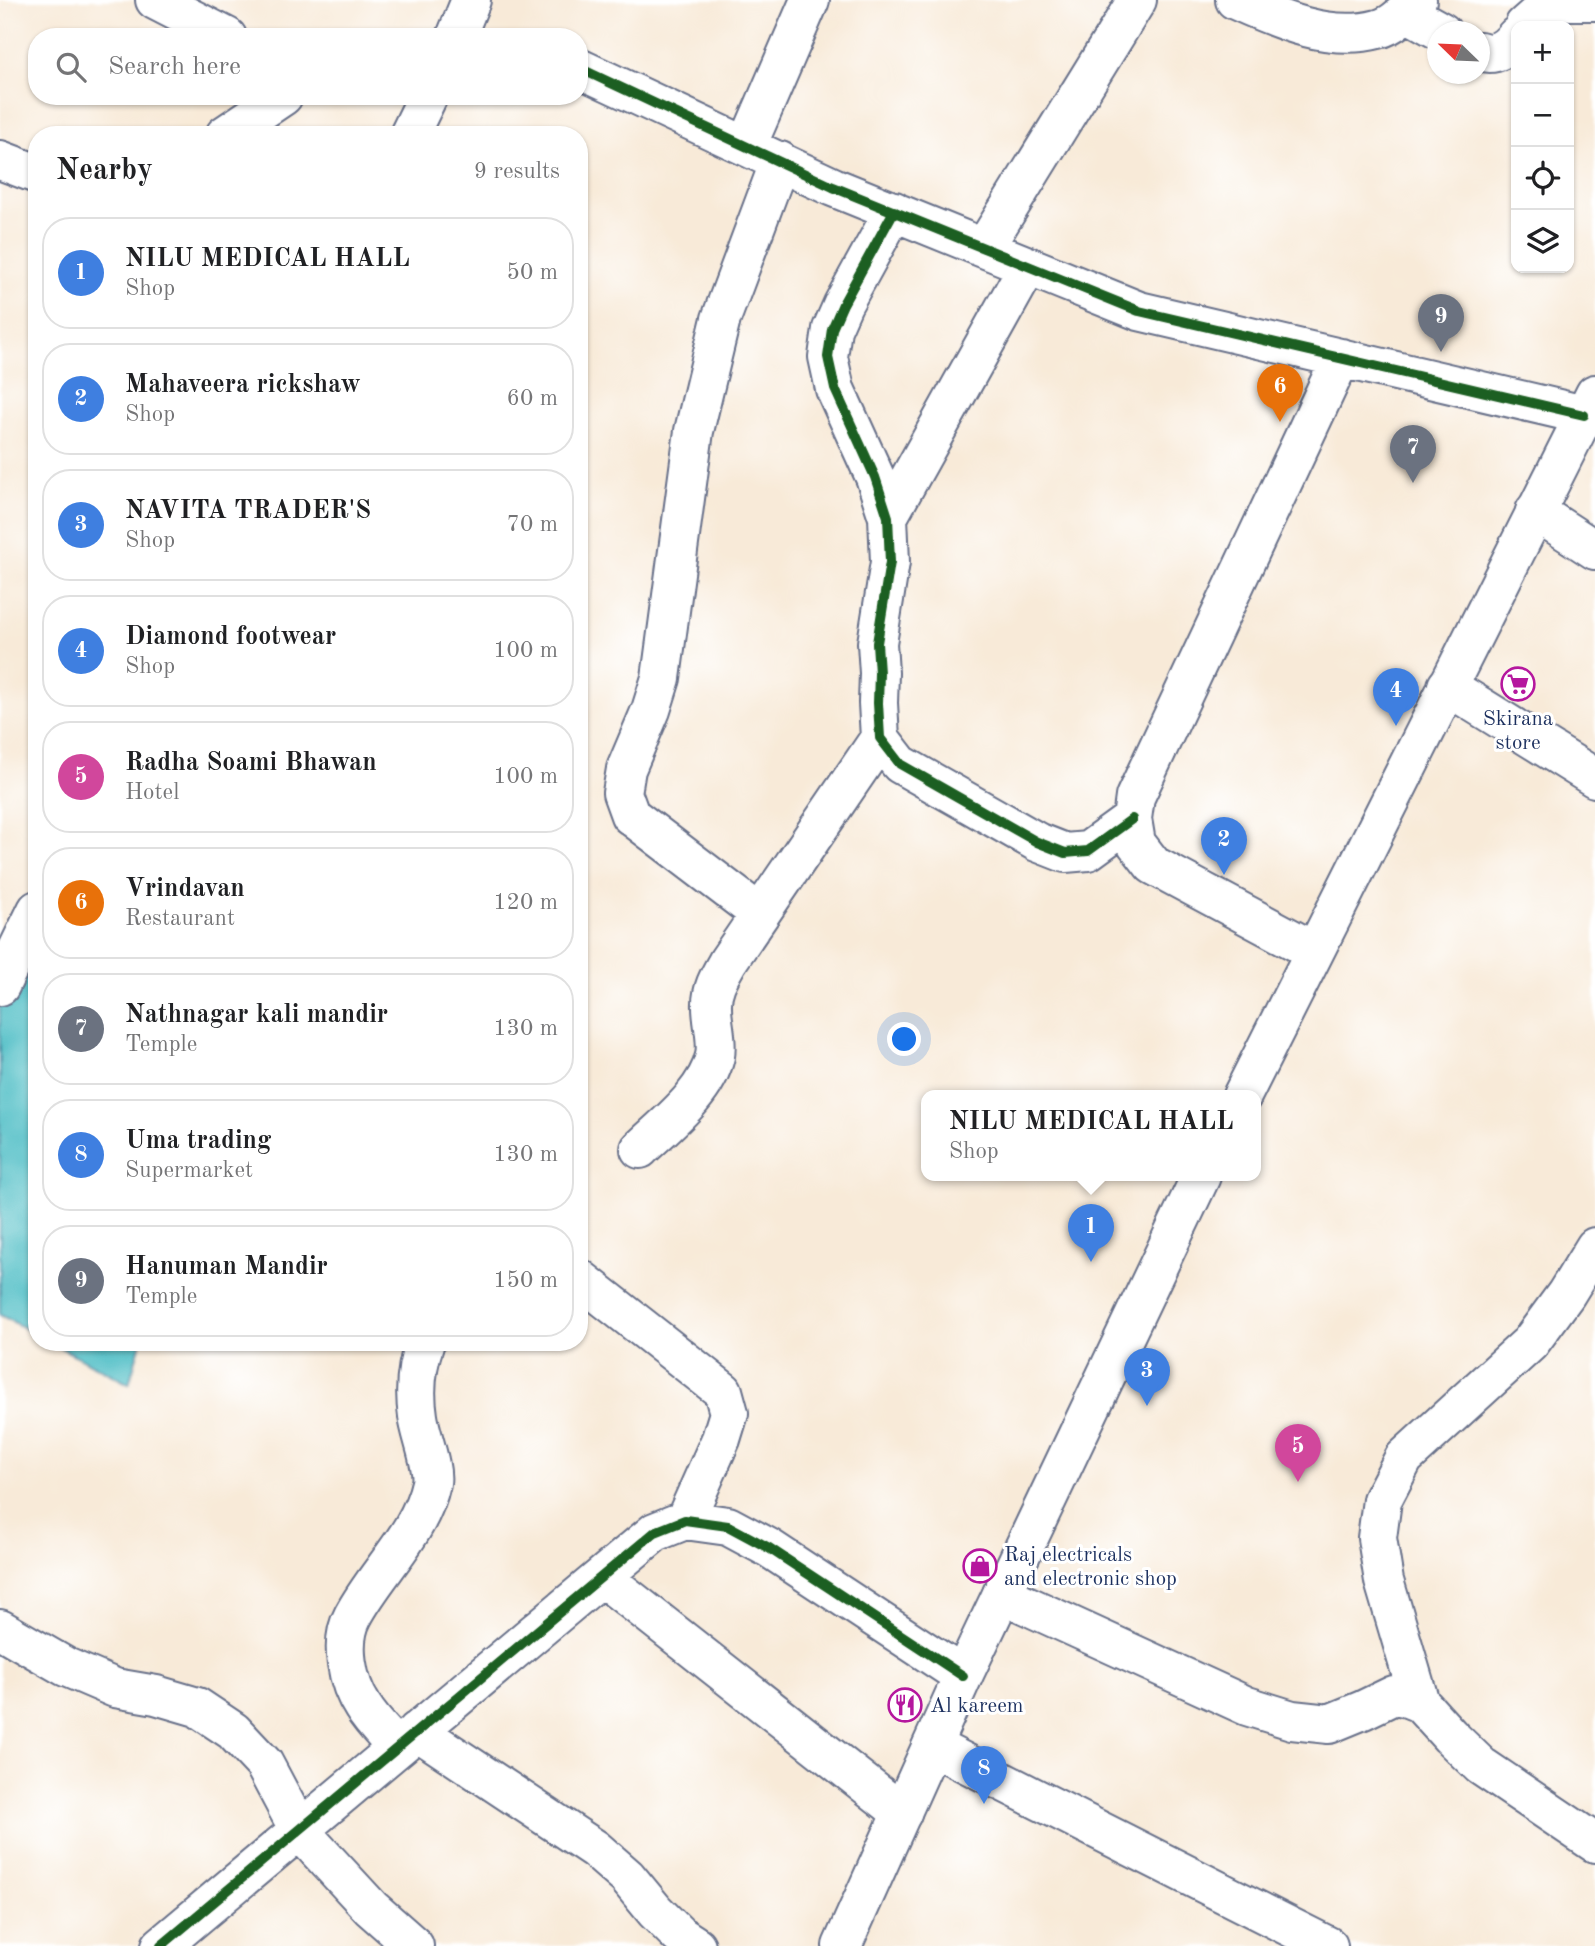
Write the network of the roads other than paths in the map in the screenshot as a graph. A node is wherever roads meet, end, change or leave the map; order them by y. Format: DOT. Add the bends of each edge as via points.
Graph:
graph roads {
  1 [pos="155,0"];
  2 [pos="471,0"];
  3 [pos="810,0"];
  4 [pos="1137,0"];
  5 [pos="1235,0"];
  6 [pos="1595,1"];
  7 [pos="1411,6"];
  8 [pos="1429,21"];
  9 [pos="1530,21"];
  10 [pos="209,28"];
  11 [pos="460,28"];
  12 [pos="1511,41"];
  13 [pos="1490,53"];
  14 [pos="588,72"];
  15 [pos="270,105"];
  16 [pos="424,105"];
  17 [pos="238,126"];
  18 [pos="413,126"];
  19 [pos="763,153"];
  20 [pos="0,160"];
  21 [pos="28,171"];
  22 [pos="894,211"];
  23 [pos="984,248"];
  24 [pos="1028,266"];
  25 [pos="1341,358"];
  26 [pos="1589,404"];
  27 [pos="1535,511"];
  28 [pos="888,517"];
  29 [pos="1595,550"];
  30 [pos="1447,686"];
  31 [pos="880,738"];
  32 [pos="1595,778"];
  33 [pos="1132,819"];
  34 [pos="760,914"];
  35 [pos="28,928"];
  36 [pos="1314,951"];
  37 [pos="0,986"];
  38 [pos="1245,1090"];
  39 [pos="639,1149"];
  40 [pos="1199,1181"];
  41 [pos="1595,1247"];
  42 [pos="588,1285"];
  43 [pos="423,1351"];
  44 [pos="685,1520"];
  45 [pos="601,1577"];
  46 [pos="1002,1594"];
  47 [pos="0,1629"];
  48 [pos="963,1676"];
  49 [pos="1420,1703"];
  50 [pos="407,1739"];
  51 [pos="932,1746"];
  52 [pos="902,1813"];
  53 [pos="299,1830"];
  54 [pos="1595,1843"];
  55 [pos="161,1946"];
  56 [pos="414,1946"];
  57 [pos="696,1946"];
  58 [pos="842,1946"];
  59 [pos="1328,1946"];
  1 -- 10 [label="street"];
  2 -- 11 [label="street"];
  3 -- 19 [label="street"];
  4 -- 23 [label="street"];
  5 -- 7 [label="street" via="1306,28 1347,33 1381,29"];
  6 -- 9 [label="street" via="1552,1"];
  7 -- 8 [label="street"];
  12 -- 13 [label="street" via="1499,52"];
  14 -- 19 [label="street"];
  15 -- 17 [label="street"];
  16 -- 18 [label="street"];
  19 -- 22 [label="street"];
  19 -- 34 [label="street" via="694,430 661,678 626,769 622,793 630,815"];
  20 -- 21 [label="street"];
  22 -- 23 [label="street"];
  22 -- 28 [label="street" via="843,304 832,329 828,357 835,389"];
  23 -- 24 [label="street"];
  24 -- 25 [label="street" via="1139,311"];
  24 -- 28 [label="street"];
  25 -- 26 [label="street"];
  25 -- 33 [label="street" via="1135,797"];
  26 -- 27 [label="street"];
  27 -- 29 [label="street"];
  27 -- 30 [label="street"];
  28 -- 31 [label="street" via="890,562 877,643"];
  30 -- 32 [label="street"];
  30 -- 36 [label="street"];
  31 -- 33 [label="street" via="900,764 1037,842 1065,853 1088,851"];
  31 -- 34 [label="street"];
  33 -- 36 [label="street" via="1136,844 1153,865"];
  34 -- 39 [label="street" via="715,985 715,1056 707,1075 692,1100"];
  35 -- 37 [label="street"];
  36 -- 38 [label="street"];
  40 -- 46 [label="street"];
  41 -- 49 [label="street" via="1530,1343 1404,1458 1382,1500 1377,1538 1384,1581"];
  42 -- 44 [label="street" via="723,1391 729,1413"];
  43 -- 50 [label="street" via="415,1382 432,1480 408,1535 352,1618 345,1649 348,1676 363,1707"];
  44 -- 45 [label="street" via="655,1532"];
  44 -- 48 [label="street" via="728,1526 769,1548"];
  45 -- 50 [label="street"];
  45 -- 52 [label="street"];
  46 -- 48 [label="street"];
  46 -- 49 [label="street" via="1247,1706 1292,1720 1329,1724 1394,1695"];
  47 -- 53 [label="street" via="66,1667 115,1688 197,1707 233,1731 264,1764"];
  48 -- 51 [label="street"];
  49 -- 54 [label="street" via="1481,1766"];
  50 -- 53 [label="street"];
  50 -- 57 [label="street" via="595,1849 679,1935"];
  51 -- 52 [label="street"];
  51 -- 59 [label="street"];
  52 -- 58 [label="street"];
  53 -- 55 [label="street"];
  53 -- 56 [label="street" via="371,1908"];
}
